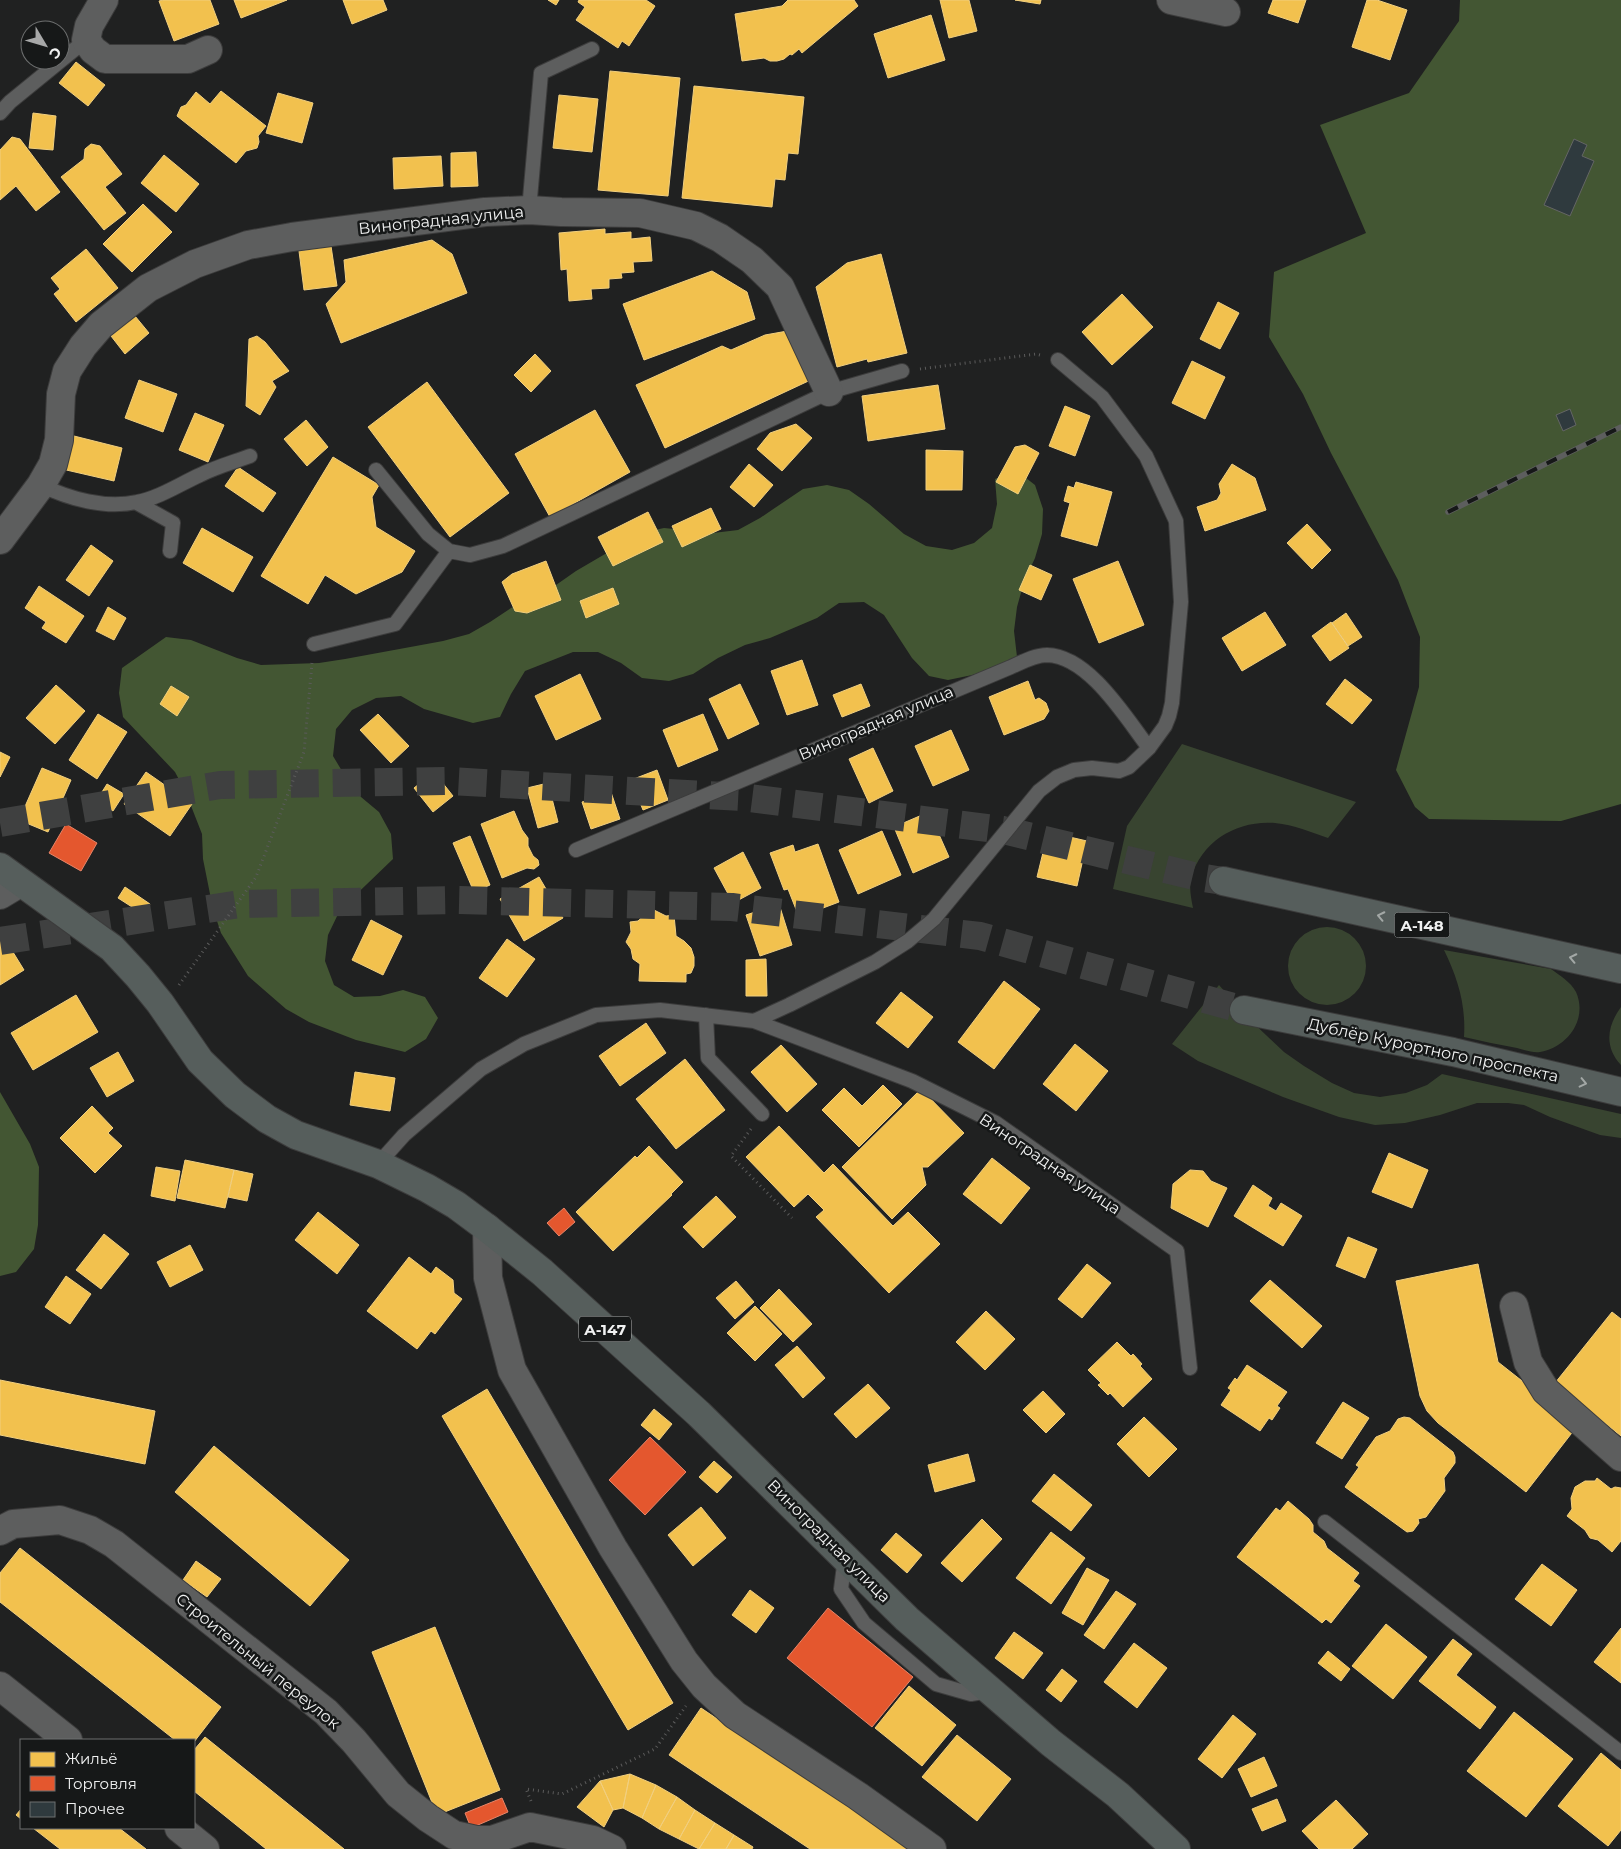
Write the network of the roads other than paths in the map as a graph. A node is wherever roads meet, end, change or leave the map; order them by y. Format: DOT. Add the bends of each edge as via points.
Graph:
graph roads {
  1 [pos="104,0"];
  2 [pos="1171,0"];
  3 [pos="1226,12"];
  4 [pos="86,40"];
  5 [pos="592,48"];
  6 [pos="208,50"];
  7 [pos="0,113"];
  8 [pos="529,210"];
  9 [pos="1058,360"];
  10 [pos="902,371"];
  11 [pos="829,392"];
  12 [pos="250,456"];
  13 [pos="376,470"];
  14 [pos="41,485"];
  15 [pos="137,502"];
  16 [pos="0,540"];
  17 [pos="170,551"];
  18 [pos="449,551"];
  19 [pos="314,644"];
  20 [pos="1149,748"];
  21 [pos="576,850"];
  22 [pos="1223,881"];
  23 [pos="7,882"];
  24 [pos="1621,969"];
  25 [pos="1244,1010"];
  26 [pos="706,1015"];
  27 [pos="754,1021"];
  28 [pos="1621,1092"];
  29 [pos="762,1114"];
  30 [pos="378,1164"];
  31 [pos="487,1228"];
  32 [pos="1514,1306"];
  33 [pos="1190,1368"];
  34 [pos="1621,1457"];
  35 [pos="1325,1522"];
  36 [pos="0,1531"];
  37 [pos="0,1686"];
  38 [pos="67,1739"];
  39 [pos="1621,1753"];
  40 [pos="180,1829"];
  41 [pos="206,1849"];
  42 [pos="612,1849"];
  43 [pos="932,1849"];
  44 [pos="1176,1849"];
  1 -- 4 [label="street" via="89,26"];
  2 -- 3 [label="street"];
  4 -- 6 [label="street" via="105,59 188,59"];
  4 -- 7 [label="lane"];
  5 -- 8 [label="lane" via="541,73"];
  8 -- 11 [label="street, Виноградная улица" via="640,213 696,226 720,238 752,260 780,287"];
  8 -- 14 [label="street, Виноградная улица" via="475,214 248,245 194,264 148,288 101,325 68,371 61,394 59,440"];
  9 -- 20 [label="lane" via="1102,397 1146,456 1176,521 1181,602 1172,703 1165,726"];
  10 -- 11 [label="lane"];
  11 -- 18 [label="lane" via="503,546 470,555"];
  12 -- 15 [label="lane"];
  13 -- 18 [label="lane" via="428,534"];
  14 -- 15 [label="lane" via="85,501"];
  14 -- 16 [label="street, Виноградная улица"];
  15 -- 17 [label="lane" via="173,524"];
  18 -- 19 [label="lane" via="396,624"];
  20 -- 21 [label="lane, Виноградная улица" via="1096,682 1077,665 1046,655 1032,658"];
  20 -- 27 [label="lane" via="1129,767 1119,771 1092,768 1074,770 1057,777 1039,791 934,919 908,941 875,962"];
  24 -- 22 [label="main road, А-148, one-way"];
  23 -- 30 [label="main road, Виноградная улица / А-147" via="112,948 160,1003 200,1061 235,1095 267,1119 296,1134"];
  25 -- 28 [label="main road, Дублёр Курортного проспекта, one-way" via="1453,1052"];
  26 -- 27 [label="lane, Виноградная улица"];
  26 -- 29 [label="lane" via="708,1058"];
  26 -- 30 [label="lane, Виноградная улица" via="660,1010 596,1015 524,1044 481,1069 404,1135"];
  27 -- 33 [label="lane, Виноградная улица" via="912,1081 996,1123 1177,1251"];
  30 -- 31 [label="main road, Виноградная улица / А-147" via="427,1188"];
  31 -- 43 [label="street" via="488,1278 512,1370 613,1548 684,1661 704,1686 735,1715"];
  31 -- 44 [label="main road, Виноградная улица / А-147" via="542,1272 699,1414 907,1619 1051,1743 1118,1795"];
  32 -- 34 [label="street" via="1528,1362 1546,1391"];
  35 -- 39 [label="lane"];
  36 -- 42 [label="street, Строительный переулок" via="12,1524 60,1520 90,1530 114,1544 326,1712 398,1794 454,1835 492,1840 530,1827 543,1828 593,1840"];
  37 -- 38 [label="street"];
  40 -- 41 [label="street"];
}
